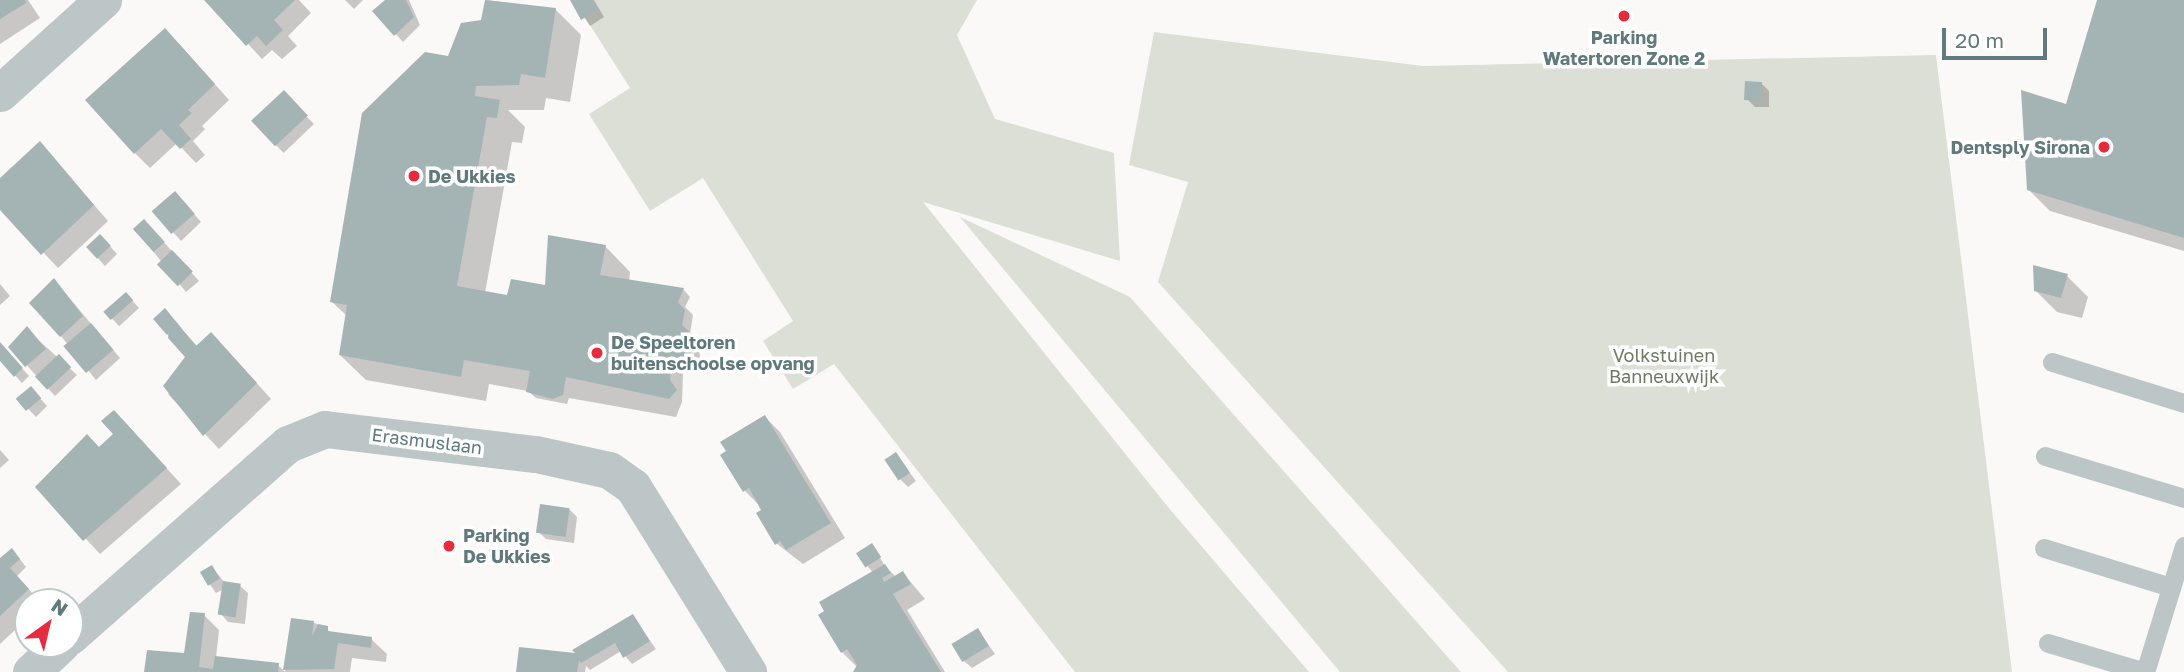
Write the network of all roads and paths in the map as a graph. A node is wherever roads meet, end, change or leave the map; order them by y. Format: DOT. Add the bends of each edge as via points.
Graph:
graph roads {
  1 [pos="103,0"];
  2 [pos="0,93"];
  3 [pos="2052,362"];
  4 [pos="2184,403"];
  5 [pos="2045,456"];
  6 [pos="2184,498"];
  7 [pos="2184,546"];
  8 [pos="2044,548"];
  9 [pos="2171,587"];
  10 [pos="84,624"];
  11 [pos="2048,643"];
  12 [pos="46,658"];
  13 [pos="31,672"];
  14 [pos="748,672"];
  15 [pos="2145,672"];
  1 -- 2 [label="street"];
  3 -- 4 [label="lane"];
  5 -- 6 [label="lane"];
  7 -- 9 [label="lane"];
  8 -- 9 [label="lane"];
  9 -- 15 [label="lane"];
  10 -- 14 [label="street, Erasmuslaan" via="288,443 325,429 536,454 608,470 633,487"];
  11 -- 15 [label="lane"];
  12 -- 13 [label="street"];
}
